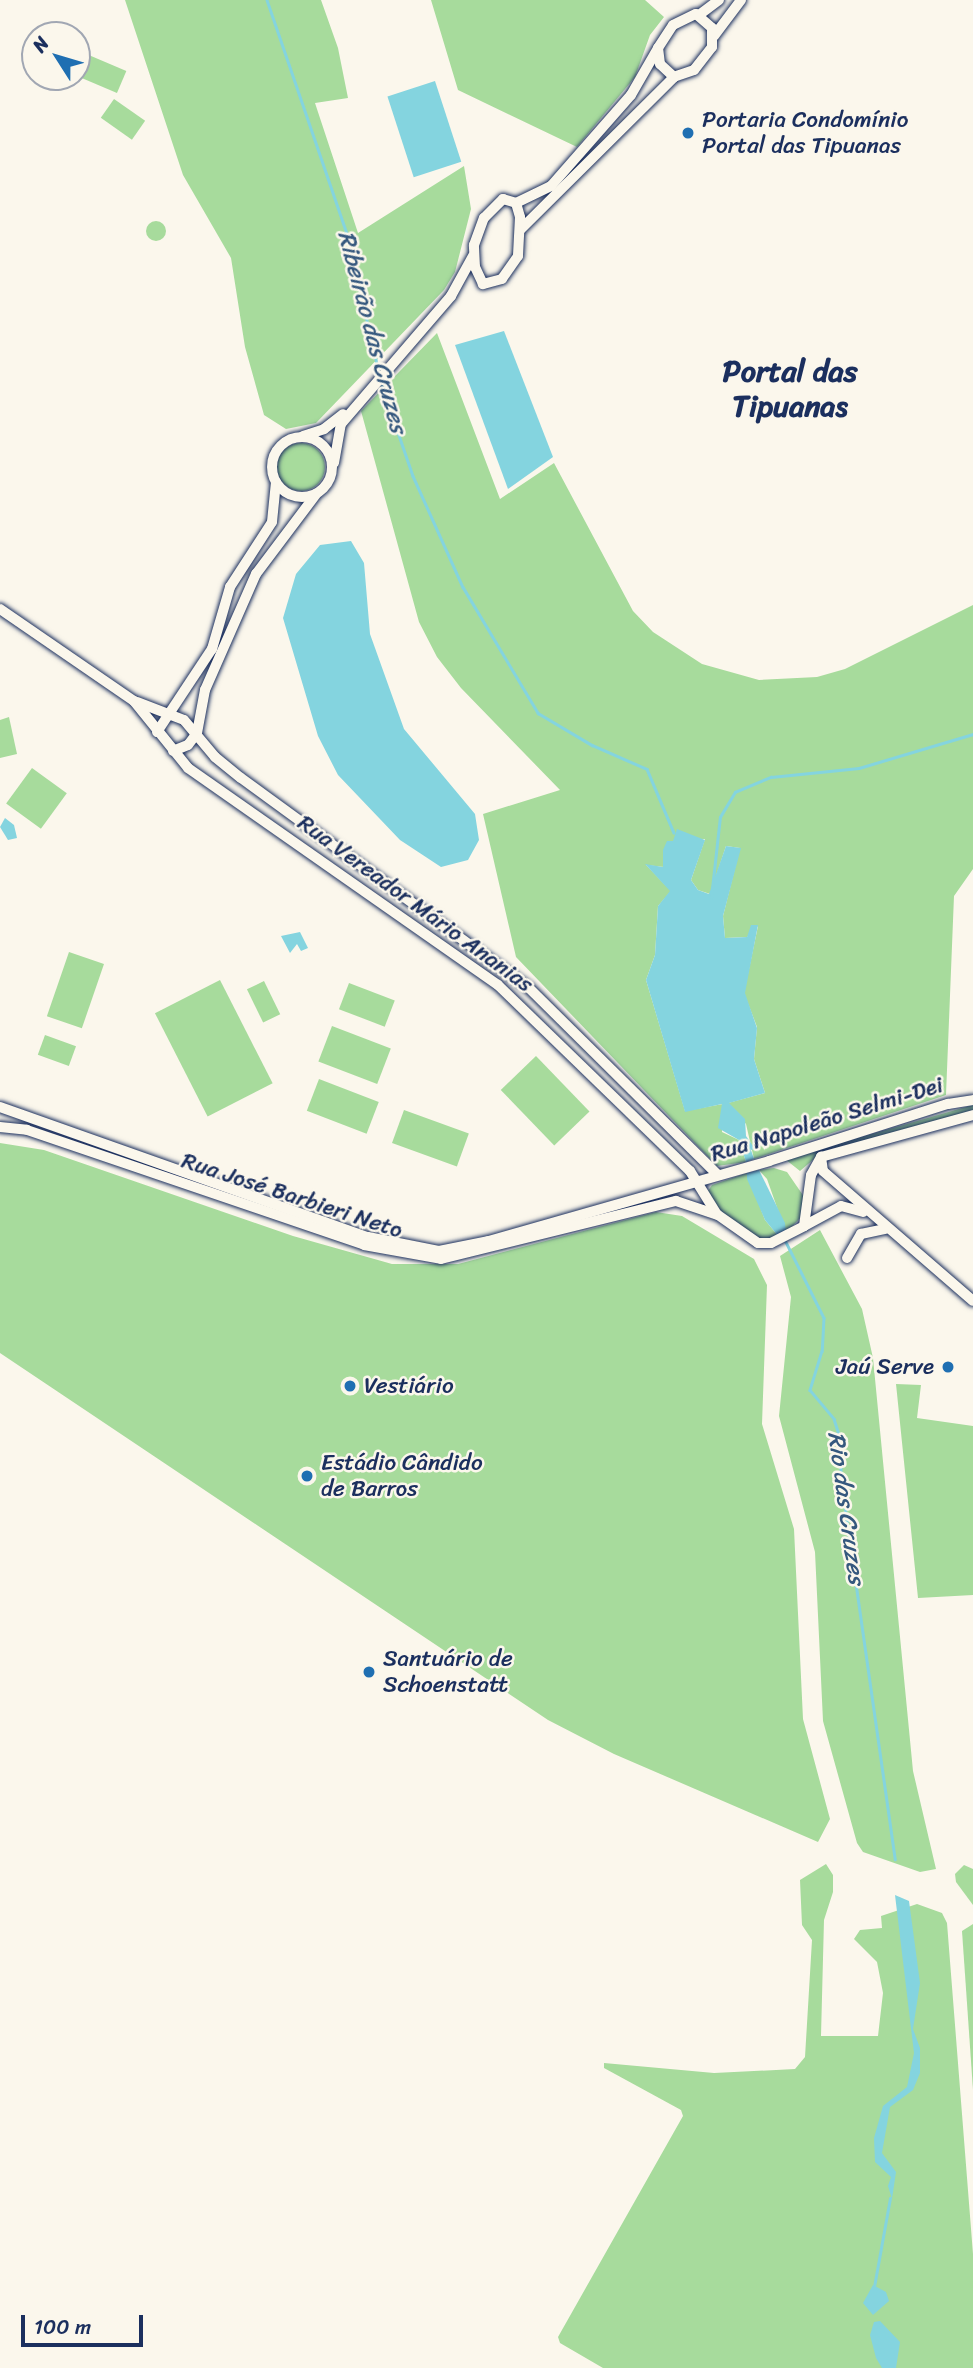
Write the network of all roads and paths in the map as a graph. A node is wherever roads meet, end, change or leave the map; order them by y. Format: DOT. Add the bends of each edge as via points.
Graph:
graph roads {
  1 [pos="719,0"];
  2 [pos="741,0"];
  3 [pos="699,15"];
  4 [pos="714,36"];
  5 [pos="658,48"];
  6 [pos="674,77"];
  7 [pos="516,203"];
  8 [pos="520,230"];
  9 [pos="473,256"];
  10 [pos="479,281"];
  11 [pos="451,296"];
  12 [pos="356,403"];
  13 [pos="298,437"];
  14 [pos="334,463"];
  15 [pos="276,482"];
  16 [pos="317,493"];
  17 [pos="0,609"];
  18 [pos="134,701"];
  19 [pos="167,713"];
  20 [pos="157,733"];
  21 [pos="197,733"];
  22 [pos="173,751"];
  23 [pos="973,1100"];
  24 [pos="0,1107"];
  25 [pos="973,1115"];
  26 [pos="0,1128"];
  27 [pos="821,1157"];
  28 [pos="718,1175"];
  29 [pos="694,1183"];
  30 [pos="718,1215"];
  31 [pos="875,1219"];
  32 [pos="800,1229"];
  33 [pos="886,1229"];
  34 [pos="847,1258"];
  35 [pos="973,1301"];
  1 -- 3 [label="street"];
  2 -- 4 [label="street"];
  3 -- 4 [label="street"];
  3 -- 5 [label="street" via="680,19"];
  4 -- 6 [label="street" via="702,62 688,74"];
  5 -- 6 [label="street" via="660,64"];
  5 -- 7 [label="street" via="631,95 551,186"];
  6 -- 8 [label="street"];
  7 -- 8 [label="street"];
  7 -- 9 [label="street" via="503,199 494,205 480,226"];
  8 -- 10 [label="street" via="512,269 490,285"];
  9 -- 10 [label="street"];
  9 -- 11 [label="street"];
  10 -- 11 [label="street"];
  11 -- 12 [label="street"];
  12 -- 13 [label="street" via="324,429"];
  12 -- 14 [label="street" via="336,437"];
  13 -- 14 [label="street" via="316,440"];
  13 -- 15 [label="street" via="276,452 272,467"];
  14 -- 16 [label="street" via="327,483"];
  15 -- 16 [label="street" via="299,497"];
  15 -- 19 [label="street" via="272,522 230,587 212,649"];
  16 -- 21 [label="street" via="297,513 256,573 205,691"];
  17 -- 18 [label="street, Rua Vereador Mário Ananias"];
  18 -- 19 [label="street, Rua Vereador Mário Ananias"];
  18 -- 20 [label="street, Rua Vereador Mário Ananias"];
  19 -- 20 [label="street"];
  19 -- 21 [label="street, Rua Vereador Mário Ananias"];
  20 -- 22 [label="street, Rua Vereador Mário Ananias"];
  21 -- 22 [label="street" via="188,745"];
  21 -- 28 [label="street, Rua Vereador Mário Ananias" via="215,757 241,778 528,986"];
  22 -- 29 [label="street, Rua Vereador Mário Ananias" via="188,768 498,985 690,1171"];
  23 -- 28 [label="street, Rua Napoleão Selmi-Dei" via="935,1107"];
  24 -- 29 [label="street, Rua José Barbieri Neto" via="368,1237 424,1250 489,1241"];
  25 -- 27 [label="street, Rua Napoleão Selmi-Dei"];
  26 -- 30 [label="street, Rua José Barbieri Neto" via="27,1130 364,1245 424,1259 489,1250 660,1202 676,1201"];
  27 -- 31 [label="street" via="823,1171"];
  27 -- 32 [label="street, Rua Napoleão Selmi-Dei"];
  28 -- 29 [label="street, Rua Napoleão Selmi-Dei"];
  29 -- 30 [label="street, Rua Vereador Mário Ananias"];
  30 -- 32 [label="street, Rua José Barbieri Neto" via="758,1243 771,1243"];
  31 -- 32 [label="street, Rua José Barbieri Neto" via="853,1205 825,1212"];
  31 -- 33 [label="street"];
  33 -- 34 [label="street" via="861,1234"];
  33 -- 35 [label="street"];
}
